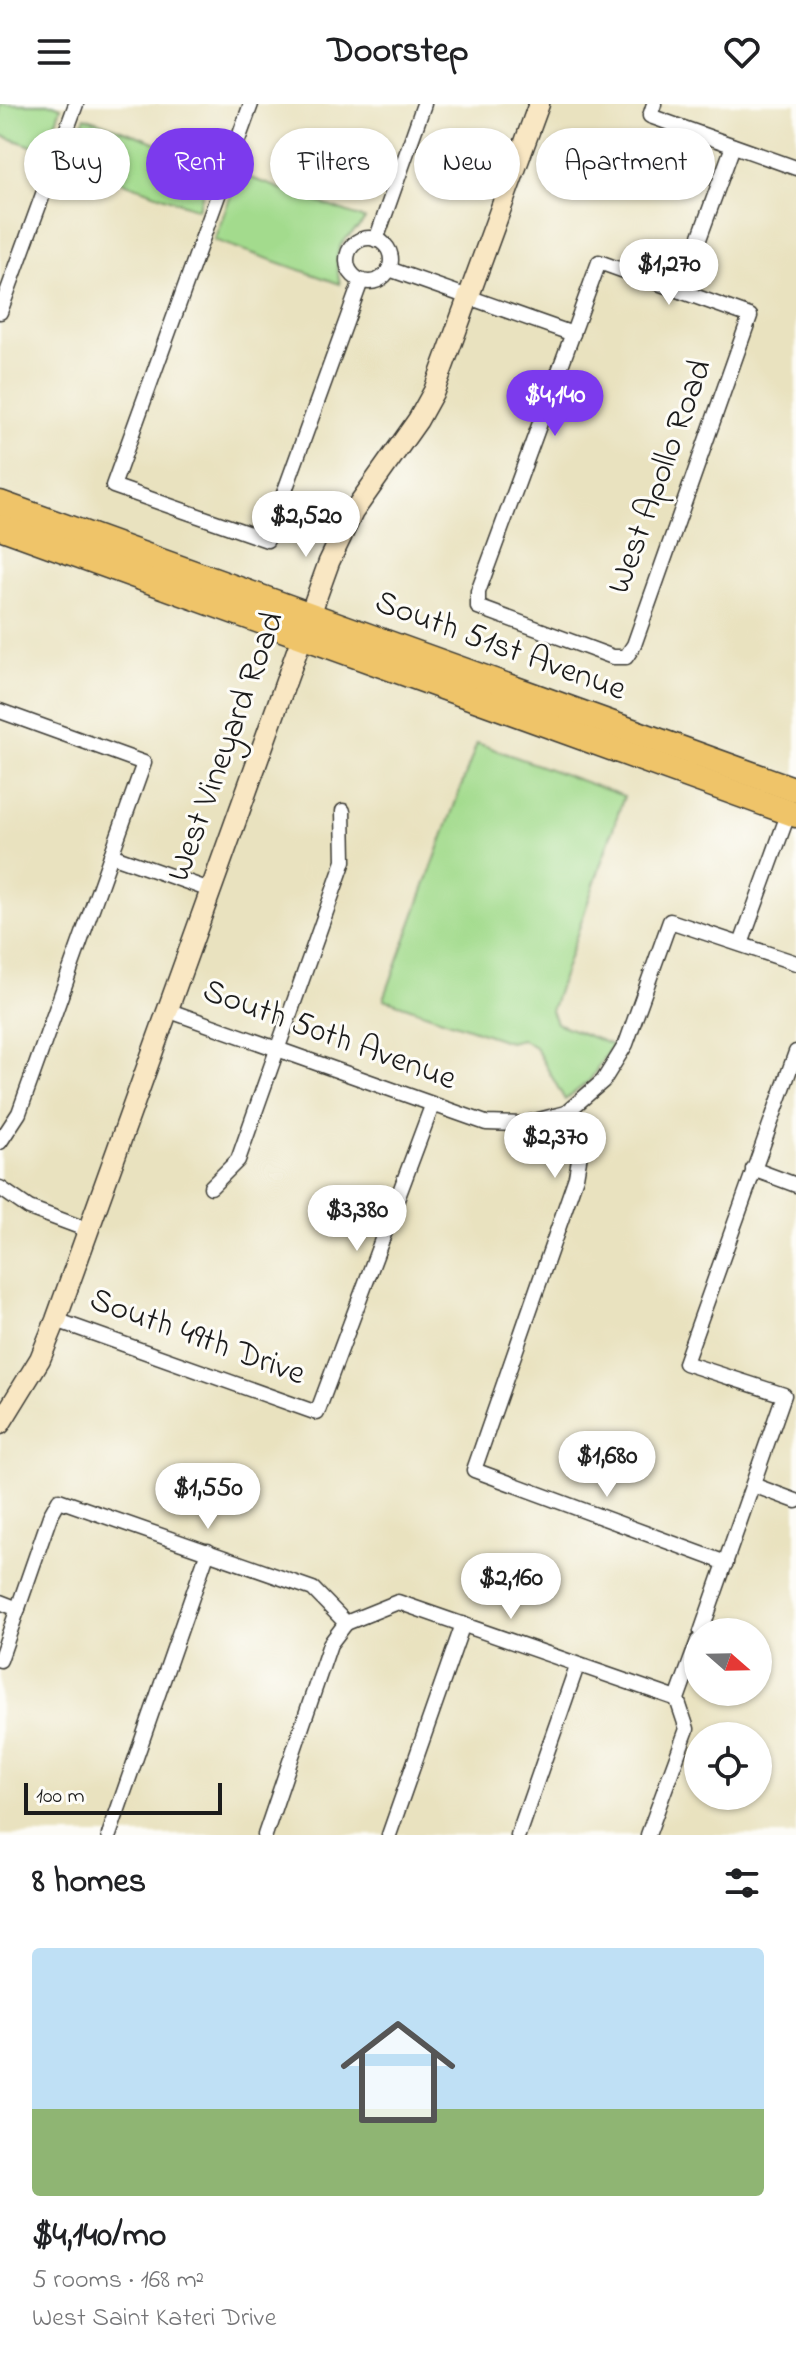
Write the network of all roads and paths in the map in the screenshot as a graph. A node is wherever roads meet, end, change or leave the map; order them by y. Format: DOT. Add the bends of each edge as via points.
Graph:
graph roads {
  1 [pos="76,104"];
  2 [pos="251,104"];
  3 [pos="424,104"];
  4 [pos="539,104"];
  5 [pos="652,110"];
  6 [pos="733,146"];
  7 [pos="796,168"];
  8 [pos="376,240"];
  9 [pos="389,269"];
  10 [pos="361,281"];
  11 [pos="680,291"];
  12 [pos="470,297"];
  13 [pos="0,312"];
  14 [pos="573,334"];
  15 [pos="0,503"];
  16 [pos="0,527"];
  17 [pos="304,625"];
  18 [pos="0,711"];
  19 [pos="794,803"];
  20 [pos="343,811"];
  21 [pos="111,855"];
  22 [pos="210,890"];
  23 [pos="741,944"];
  24 [pos="796,963"];
  25 [pos="167,1010"];
  26 [pos="277,1049"];
  27 [pos="796,1052"];
  28 [pos="432,1106"];
  29 [pos="566,1113"];
  30 [pos="0,1142"];
  31 [pos="753,1169"];
  32 [pos="796,1185"];
  33 [pos="211,1187"];
  34 [pos="0,1188"];
  35 [pos="88,1230"];
  36 [pos="56,1320"];
  37 [pos="0,1424"];
  38 [pos="753,1485"];
  39 [pos="796,1501"];
  40 [pos="208,1551"];
  41 [pos="726,1563"];
  42 [pos="0,1602"];
  43 [pos="18,1609"];
  44 [pos="706,1618"];
  45 [pos="346,1623"];
  46 [pos="463,1624"];
  47 [pos="0,1660"];
  48 [pos="577,1666"];
  49 [pos="684,1680"];
  50 [pos="677,1699"];
  51 [pos="109,1835"];
  52 [pos="265,1835"];
  53 [pos="389,1835"];
  54 [pos="518,1835"];
  55 [pos="648,1835"];
  1 -- 13 [label="street"];
  2 -- 10 [label="street" via="113,486 267,540"];
  3 -- 8 [label="street"];
  4 -- 12 [label="street, West Vineyard Road"];
  5 -- 6 [label="street"];
  6 -- 7 [label="street"];
  6 -- 11 [label="street"];
  8 -- 9 [label="street" via="387,248"];
  8 -- 10 [label="street" via="357,242 347,256 349,271"];
  9 -- 10 [label="street" via="374,282"];
  9 -- 12 [label="street"];
  11 -- 14 [label="street" via="599,262"];
  11 -- 14 [label="street, West Apollo Road" via="750,316 626,657 613,657 478,607 478,592"];
  12 -- 14 [label="street"];
  12 -- 17 [label="street, West Vineyard Road" via="434,391 353,512"];
  15 -- 17 [label="main road, South 51st Avenue"];
  16 -- 17 [label="main road, South 51st Avenue"];
  17 -- 19 [label="main road, South 51st Avenue"];
  17 -- 22 [label="street, West Vineyard Road"];
  18 -- 21 [label="street" via="144,763"];
  19 -- 23 [label="street"];
  20 -- 26 [label="street" via="344,861"];
  21 -- 22 [label="street"];
  21 -- 30 [label="street" via="19,1113"];
  22 -- 25 [label="street, West Vineyard Road"];
  23 -- 24 [label="street"];
  23 -- 29 [label="street" via="670,921 626,1044 603,1081"];
  25 -- 26 [label="street, South 50th Avenue"];
  25 -- 35 [label="street, West Vineyard Road"];
  26 -- 28 [label="street, South 50th Avenue"];
  26 -- 33 [label="street" via="238,1160"];
  27 -- 31 [label="street"];
  28 -- 29 [label="street, South 50th Avenue" via="486,1123 523,1124"];
  28 -- 36 [label="street, South 49th Drive" via="317,1413"];
  29 -- 41 [label="street" via="582,1142 576,1177 474,1470"];
  31 -- 32 [label="street"];
  31 -- 38 [label="street" via="685,1363 784,1395"];
  34 -- 35 [label="street" via="29,1208"];
  35 -- 36 [label="street, West Vineyard Road"];
  36 -- 37 [label="street, West Vineyard Road" via="40,1359"];
  38 -- 39 [label="street"];
  38 -- 41 [label="street"];
  40 -- 43 [label="street" via="59,1500"];
  40 -- 45 [label="street" via="313,1589"];
  40 -- 51 [label="street"];
  41 -- 44 [label="street"];
  42 -- 43 [label="street"];
  43 -- 47 [label="street"];
  45 -- 46 [label="street" via="398,1602"];
  45 -- 52 [label="street" via="330,1644"];
  46 -- 48 [label="street"];
  46 -- 53 [label="street"];
  48 -- 50 [label="street"];
  48 -- 54 [label="street"];
  49 -- 50 [label="street"];
  50 -- 55 [label="street" via="687,1729"];
}
